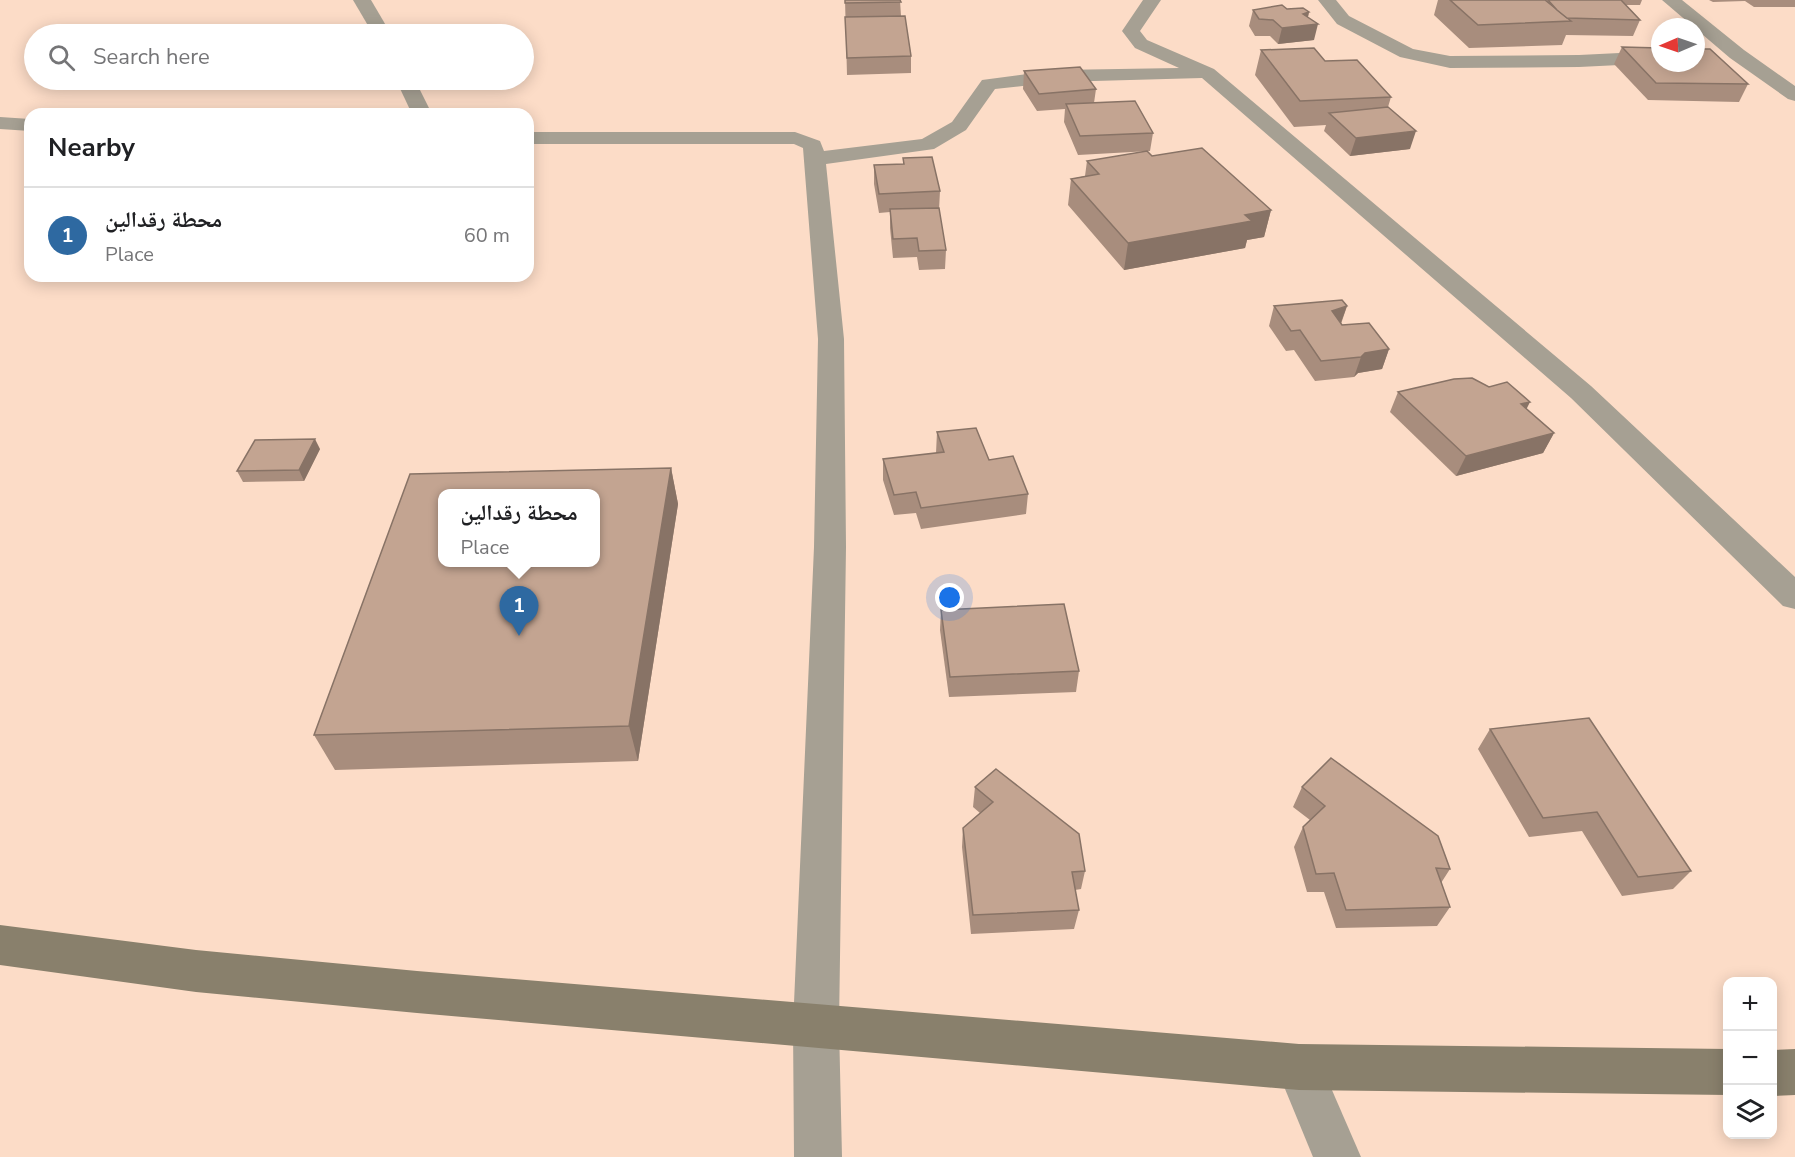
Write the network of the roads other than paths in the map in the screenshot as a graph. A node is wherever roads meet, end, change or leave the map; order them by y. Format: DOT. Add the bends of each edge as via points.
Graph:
graph roads {
  1 [pos="362,0"];
  2 [pos="1152,0"];
  3 [pos="1327,0"];
  4 [pos="1671,0"];
  5 [pos="376,24"];
  6 [pos="1737,54"];
  7 [pos="1706,55"];
  8 [pos="1651,57"];
  9 [pos="1207,73"];
  10 [pos="411,90"];
  11 [pos="1795,95"];
  12 [pos="419,108"];
  13 [pos="0,123"];
  14 [pos="24,124"];
  15 [pos="534,138"];
  16 [pos="815,159"];
  17 [pos="1795,597"];
  18 [pos="0,945"];
  19 [pos="816,1026"];
  20 [pos="1299,1067"];
  21 [pos="1723,1072"];
  22 [pos="1777,1072"];
  23 [pos="1795,1072"];
  24 [pos="818,1157"];
  25 [pos="1337,1157"];
  1 -- 5 [label="street"];
  2 -- 9 [label="street" via="1131,31 1141,44"];
  3 -- 8 [label="street" via="1343,20 1407,53 1450,62"];
  4 -- 6 [label="street"];
  6 -- 7 [label="street"];
  6 -- 11 [label="street"];
  9 -- 16 [label="street" via="1059,76 989,84 959,126 927,145"];
  9 -- 17 [label="street" via="1581,392"];
  10 -- 12 [label="street"];
  13 -- 14 [label="street"];
  15 -- 16 [label="street" via="795,138 813,146"];
  16 -- 19 [label="street" via="831,339 830,547"];
  18 -- 19 [label="street" via="196,971"];
  19 -- 20 [label="street"];
  19 -- 24 [label="street"];
  20 -- 21 [label="street"];
  20 -- 25 [label="street"];
  22 -- 23 [label="street"];
}
